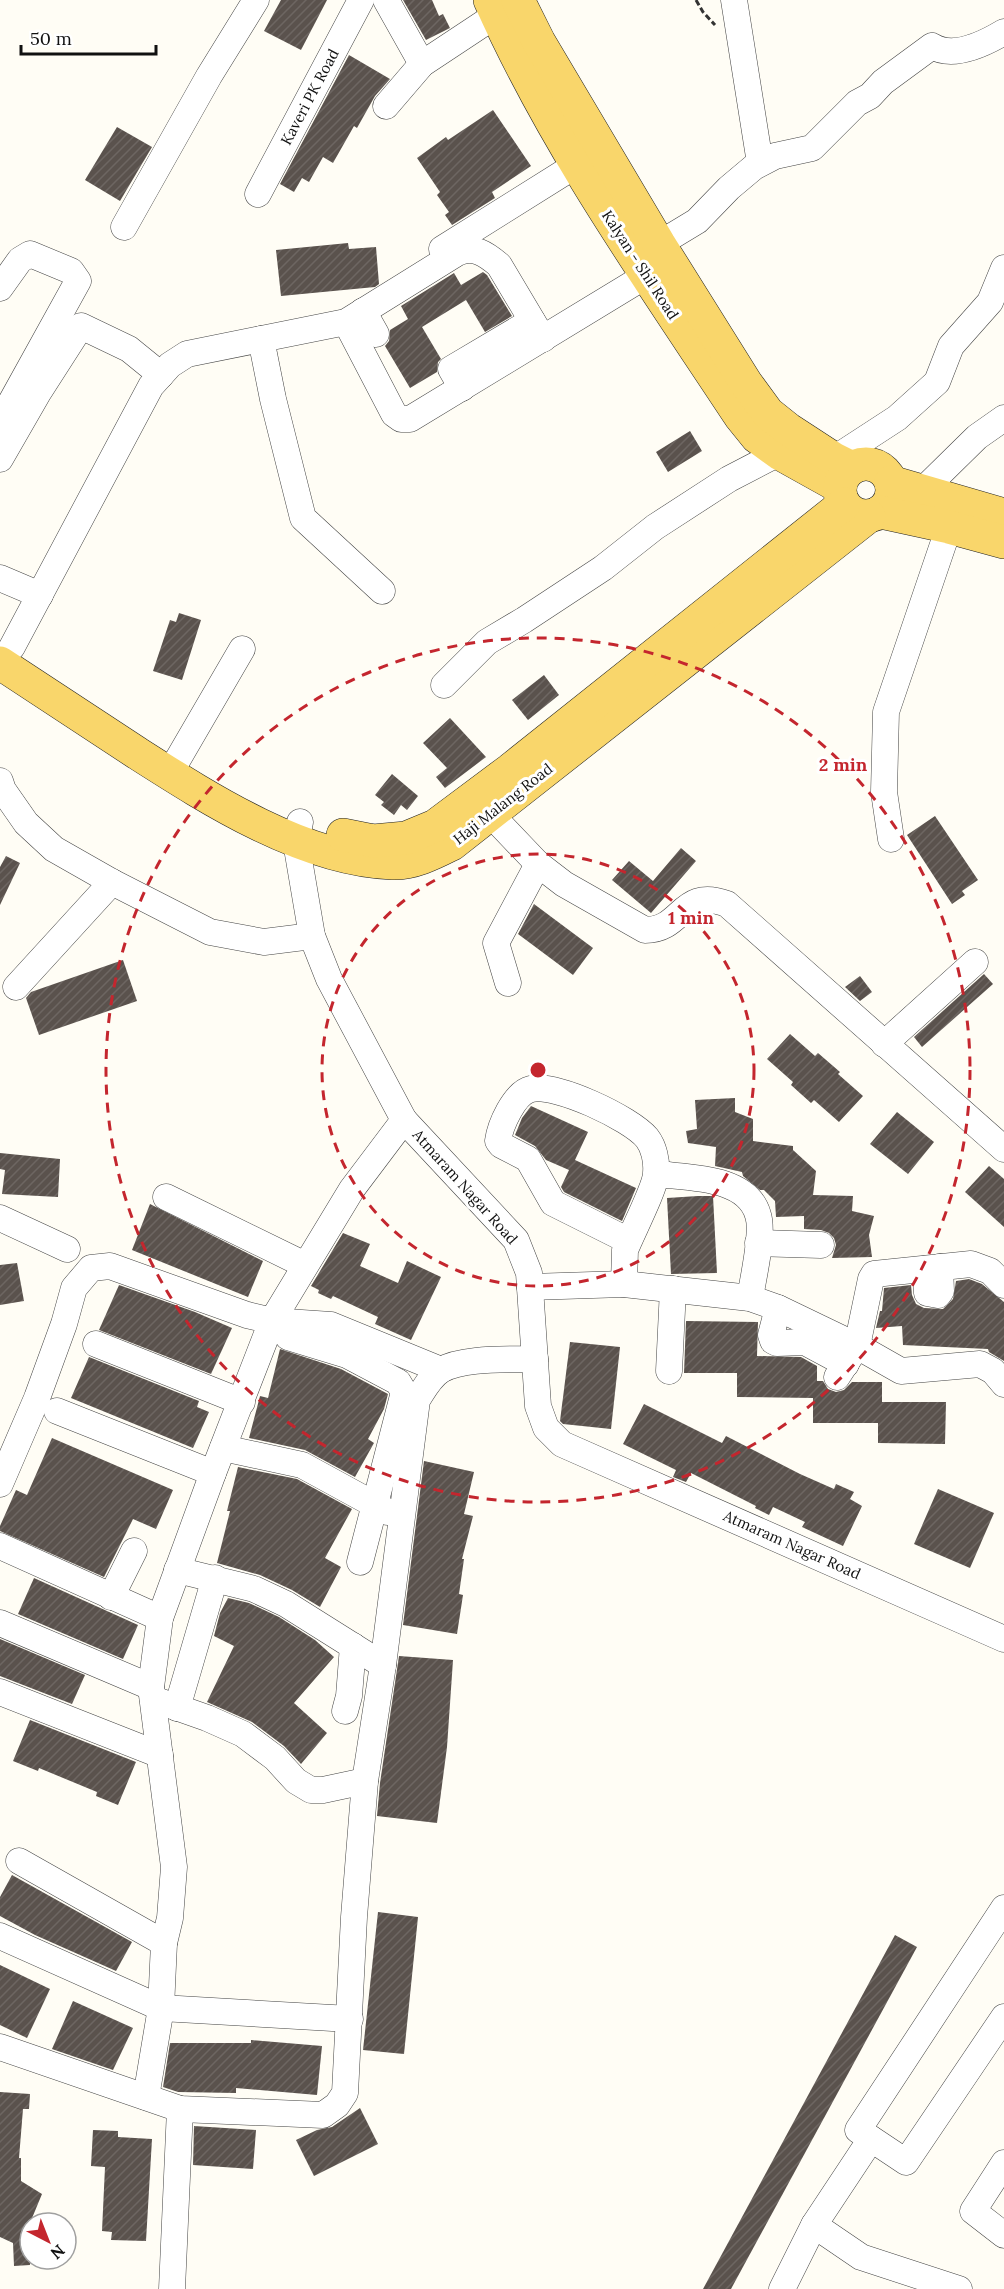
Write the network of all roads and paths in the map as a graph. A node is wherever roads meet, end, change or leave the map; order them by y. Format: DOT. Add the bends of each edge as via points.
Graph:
graph roads {
  1 [pos="256,0"];
  2 [pos="362,0"];
  3 [pos="386,0"];
  4 [pos="734,0"];
  5 [pos="501,5"];
  6 [pos="1004,32"];
  7 [pos="422,64"];
  8 [pos="386,106"];
  9 [pos="760,163"];
  10 [pos="576,165"];
  11 [pos="258,194"];
  12 [pos="124,228"];
  13 [pos="659,244"];
  14 [pos="1004,268"];
  15 [pos="400,275"];
  16 [pos="647,275"];
  17 [pos="0,288"];
  18 [pos="354,316"];
  19 [pos="70,322"];
  20 [pos="538,330"];
  21 [pos="376,334"];
  22 [pos="261,339"];
  23 [pos="161,375"];
  24 [pos="1004,418"];
  25 [pos="0,422"];
  26 [pos="779,453"];
  27 [pos="0,459"];
  28 [pos="853,491"];
  29 [pos="921,492"];
  30 [pos="1004,515"];
  31 [pos="950,526"];
  32 [pos="1004,542"];
  33 [pos="0,578"];
  34 [pos="382,591"];
  35 [pos="40,595"];
  36 [pos="242,649"];
  37 [pos="4,650"];
  38 [pos="444,685"];
  39 [pos="173,766"];
  40 [pos="0,781"];
  41 [pos="482,805"];
  42 [pos="298,832"];
  43 [pos="891,839"];
  44 [pos="538,864"];
  45 [pos="112,882"];
  46 [pos="312,936"];
  47 [pos="975,962"];
  48 [pos="508,983"];
  49 [pos="16,987"];
  50 [pos="884,1044"];
  51 [pos="404,1120"];
  52 [pos="1004,1149"];
  53 [pos="657,1174"];
  54 [pos="166,1197"];
  55 [pos="0,1218"];
  56 [pos="629,1241"];
  57 [pos="758,1243"];
  58 [pos="821,1245"];
  59 [pos="305,1265"];
  60 [pos="92,1268"];
  61 [pos="624,1284"];
  62 [pos="1004,1285"];
  63 [pos="530,1287"];
  64 [pos="673,1289"];
  65 [pos="750,1298"];
  66 [pos="280,1329"];
  67 [pos="96,1344"];
  68 [pos="352,1345"];
  69 [pos="535,1359"];
  70 [pos="847,1362"];
  71 [pos="441,1370"];
  72 [pos="669,1371"];
  73 [pos="1004,1384"];
  74 [pos="242,1402"];
  75 [pos="57,1411"];
  76 [pos="223,1448"];
  77 [pos="213,1473"];
  78 [pos="0,1484"];
  79 [pos="375,1505"];
  80 [pos="402,1520"];
  81 [pos="0,1546"];
  82 [pos="134,1551"];
  83 [pos="360,1562"];
  84 [pos="177,1570"];
  85 [pos="215,1578"];
  86 [pos="111,1597"];
  87 [pos="160,1618"];
  88 [pos="0,1623"];
  89 [pos="1004,1639"];
  90 [pos="353,1646"];
  91 [pos="383,1665"];
  92 [pos="0,1692"];
  93 [pos="152,1693"];
  94 [pos="177,1708"];
  95 [pos="345,1711"];
  96 [pos="160,1755"];
  97 [pos="365,1781"];
  98 [pos="20,1861"];
  99 [pos="1004,1908"];
  100 [pos="0,1936"];
  101 [pos="164,1944"];
  102 [pos="161,2008"];
  103 [pos="1004,2017"];
  104 [pos="350,2019"];
  105 [pos="0,2047"];
  106 [pos="146,2097"];
  107 [pos="180,2109"];
  108 [pos="871,2139"];
  109 [pos="1004,2163"];
  110 [pos="814,2225"];
  111 [pos="1004,2235"];
  112 [pos="942,2287"];
  113 [pos="172,2289"];
  114 [pos="782,2289"];
  1 -- 12 [label="street"];
  2 -- 11 [label="street, Kaveri PK Road"];
  3 -- 7 [label="street"];
  4 -- 9 [label="street"];
  5 -- 7 [label="street"];
  5 -- 10 [label="main road, Kalyan - Shil Road" via="512,50"];
  5 -- 13 [label="main road, Kalyan - Shil Road" via="539,42"];
  6 -- 9 [label="street" via="961,49 942,52 932,46 857,103 812,148"];
  7 -- 8 [label="street"];
  9 -- 13 [label="street" via="697,221"];
  10 -- 15 [label="street"];
  10 -- 16 [label="main road, Kalyan - Shil Road"];
  13 -- 28 [label="main road, Kalyan - Shil Road" via="768,413"];
  14 -- 28 [label="street" via="990,302 951,346 938,382 897,418"];
  16 -- 20 [label="street"];
  16 -- 26 [label="main road, Kalyan - Shil Road" via="740,416 757,437"];
  17 -- 19 [label="street" via="20,260 30,254 71,271 78,281"];
  18 -- 20 [label="street" via="457,253 472,249 499,265"];
  18 -- 20 [label="street" via="394,414 401,419 410,419 462,388 498,354"];
  18 -- 21 [label="street"];
  18 -- 22 [label="street"];
  19 -- 23 [label="street" via="129,349"];
  19 -- 25 [label="street"];
  19 -- 27 [label="street" via="38,393"];
  22 -- 23 [label="street" via="187,354"];
  22 -- 34 [label="street" via="303,518"];
  23 -- 35 [label="street" via="151,386"];
  24 -- 29 [label="street" via="977,436"];
  26 -- 28 [label="main road, Kalyan - Shil Road"];
  26 -- 38 [label="street" via="729,479 655,527 603,567 488,642"];
  28 -- 29 [label="main road" via="863,464 884,471 891,482"];
  28 -- 31 [label="main road"];
  28 -- 41 [label="main road, Haji Malang Road" via="812,546 510,770"];
  29 -- 30 [label="main road"];
  31 -- 32 [label="main road"];
  31 -- 43 [label="street" via="886,712 884,792"];
  33 -- 35 [label="street"];
  35 -- 37 [label="street"];
  36 -- 39 [label="street"];
  37 -- 39 [label="main road, Haji Malang Road"];
  39 -- 42 [label="main road, Haji Malang Road"];
  40 -- 45 [label="street" via="26,823 54,849"];
  41 -- 42 [label="main road, Haji Malang Road" via="405,838 372,841"];
  41 -- 44 [label="street"];
  42 -- 46 [label="street, Atmaram Nagar Road"];
  44 -- 48 [label="street" via="496,943"];
  44 -- 50 [label="street" via="564,884 645,930 658,930 693,902 712,899 727,904"];
  45 -- 46 [label="street" via="210,932 264,942"];
  45 -- 49 [label="street"];
  46 -- 51 [label="street, Atmaram Nagar Road" via="329,979"];
  47 -- 50 [label="street"];
  50 -- 52 [label="street"];
  51 -- 59 [label="street" via="352,1189"];
  51 -- 63 [label="street, Atmaram Nagar Road" via="516,1239"];
  53 -- 56 [label="street"];
  53 -- 56 [label="street" via="653,1148 646,1137 616,1114 551,1089 532,1089 518,1096 499,1134 501,1145 528,1159 553,1203"];
  53 -- 57 [label="street" via="715,1182 740,1192 751,1201 759,1216"];
  54 -- 59 [label="street"];
  55 -- 60 [label="street" via="69,1251"];
  56 -- 61 [label="street"];
  57 -- 58 [label="street"];
  57 -- 65 [label="street"];
  59 -- 66 [label="street"];
  60 -- 66 [label="street" via="110,1266"];
  60 -- 78 [label="street" via="74,1288 37,1398"];
  61 -- 63 [label="street"];
  61 -- 64 [label="street"];
  62 -- 70 [label="street" via="990,1271 971,1264 874,1274"];
  63 -- 69 [label="street, Atmaram Nagar Road"];
  64 -- 65 [label="street"];
  64 -- 72 [label="street"];
  65 -- 70 [label="street" via="778,1308"];
  66 -- 68 [label="street" via="331,1325"];
  66 -- 74 [label="street"];
  67 -- 74 [label="street"];
  68 -- 71 [label="street"];
  68 -- 79 [label="street" via="398,1382 404,1392"];
  69 -- 71 [label="street" via="466,1363"];
  69 -- 89 [label="street, Atmaram Nagar Road" via="538,1406 546,1428 561,1443"];
  70 -- 73 [label="street" via="907,1372 980,1364"];
  71 -- 80 [label="street" via="417,1400"];
  74 -- 76 [label="street"];
  75 -- 77 [label="street"];
  76 -- 77 [label="street"];
  76 -- 79 [label="street" via="302,1465"];
  77 -- 84 [label="street"];
  79 -- 80 [label="street"];
  79 -- 83 [label="street"];
  80 -- 91 [label="street"];
  81 -- 86 [label="street"];
  82 -- 86 [label="street"];
  84 -- 85 [label="street"];
  84 -- 87 [label="street"];
  85 -- 90 [label="street" via="254,1589 286,1604"];
  85 -- 94 [label="street"];
  86 -- 87 [label="street"];
  87 -- 93 [label="street"];
  88 -- 93 [label="street"];
  90 -- 91 [label="street"];
  90 -- 95 [label="street"];
  91 -- 97 [label="street"];
  92 -- 96 [label="street"];
  93 -- 94 [label="street"];
  93 -- 96 [label="street"];
  94 -- 97 [label="street" via="243,1734 311,1790"];
  96 -- 101 [label="street" via="174,1867"];
  97 -- 104 [label="street"];
  98 -- 101 [label="street"];
  99 -- 108 [label="street" via="858,2130"];
  100 -- 102 [label="street"];
  101 -- 102 [label="street"];
  102 -- 104 [label="street"];
  102 -- 106 [label="street"];
  103 -- 108 [label="street" via="906,2162"];
  104 -- 107 [label="street" via="345,2093 323,2115"];
  105 -- 106 [label="street"];
  106 -- 107 [label="street"];
  107 -- 113 [label="street"];
  108 -- 110 [label="street"];
  109 -- 111 [label="street" via="973,2211"];
  110 -- 112 [label="street" via="861,2258"];
  110 -- 114 [label="street"];
}
